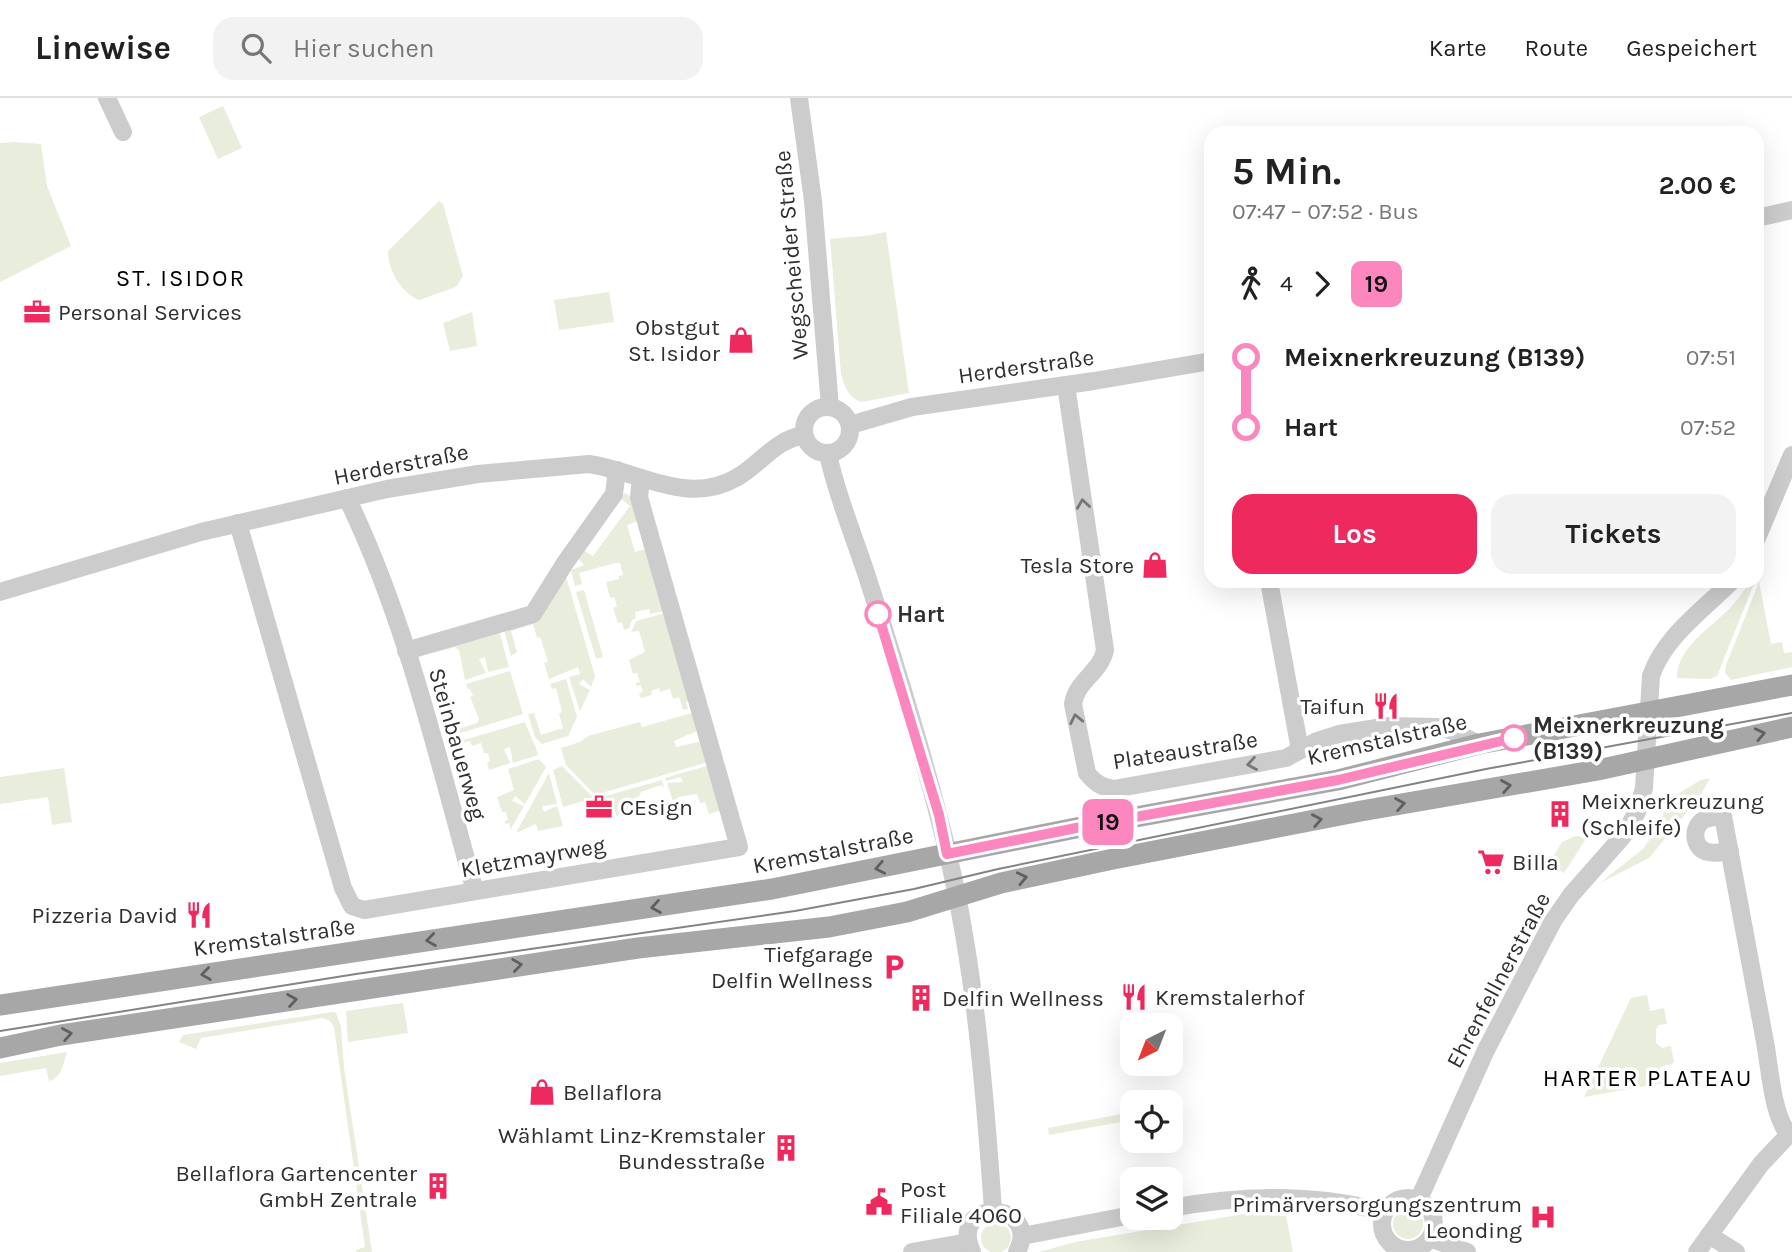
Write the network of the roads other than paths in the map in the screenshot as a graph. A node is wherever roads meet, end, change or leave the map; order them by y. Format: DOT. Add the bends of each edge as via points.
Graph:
graph roads {
  1 [pos="107,98"];
  2 [pos="799,98"];
  3 [pos="123,132"];
  4 [pos="1792,210"];
  5 [pos="1764,216"];
  6 [pos="1204,362"];
  7 [pos="1066,385"];
  8 [pos="830,407"];
  9 [pos="850,425"];
  10 [pos="804,435"];
  11 [pos="828,454"];
  12 [pos="1792,455"];
  13 [pos="617,470"];
  14 [pos="641,478"];
  15 [pos="347,498"];
  16 [pos="1764,521"];
  17 [pos="239,523"];
  18 [pos="1270,588"];
  19 [pos="1725,588"];
  20 [pos="0,592"];
  21 [pos="406,650"];
  22 [pos="1792,685"];
  23 [pos="1649,713"];
  24 [pos="1792,727"];
  25 [pos="1479,744"];
  26 [pos="1300,750"];
  27 [pos="1646,759"];
  28 [pos="1730,851"];
  29 [pos="947,854"];
  30 [pos="475,891"];
  31 [pos="956,896"];
  32 [pos="0,1005"];
  33 [pos="0,1048"];
  34 [pos="1790,1133"];
  35 [pos="1419,1199"];
  36 [pos="1183,1206"];
  37 [pos="993,1210"];
  38 [pos="1384,1212"];
  39 [pos="1120,1218"];
  40 [pos="1709,1235"];
  41 [pos="1430,1238"];
  42 [pos="1019,1244"];
  43 [pos="970,1247"];
  44 [pos="1394,1249"];
  45 [pos="912,1252"];
  46 [pos="1467,1252"];
  47 [pos="1697,1252"];
  48 [pos="1736,1252"];
  1 -- 3 [label="street"];
  2 -- 8 [label="street, Wegscheider Straße" via="813,201"];
  4 -- 5 [label="street"];
  6 -- 7 [label="street, Herderstraße"];
  7 -- 9 [label="street, Herderstraße" via="912,407"];
  26 -- 7 [label="street, Plateaustraße, one-way" via="1286,758 1114,789 1094,782 1087,773 1074,695 1099,665 1105,650"];
  8 -- 9 [label="street" via="842,412"];
  8 -- 10 [label="street" via="811,413"];
  9 -- 11 [label="street" via="844,448"];
  10 -- 11 [label="street" via="812,449"];
  10 -- 14 [label="street, Herderstraße" via="774,447 738,478 710,488 677,488"];
  11 -- 29 [label="street"];
  12 -- 16 [label="street"];
  13 -- 14 [label="street, Herderstraße"];
  13 -- 15 [label="street, Herderstraße" via="576,463 478,474"];
  13 -- 21 [label="street, Steinbauerweg" via="614,494 533,614"];
  14 -- 30 [label="street, Kletzmayrweg" via="639,497 739,847"];
  15 -- 17 [label="street, Herderstraße"];
  15 -- 21 [label="street, Steinbauerweg"];
  17 -- 20 [label="street, Herderstraße"];
  17 -- 30 [label="street, Kletzmayrweg" via="347,900 364,910"];
  18 -- 26 [label="street"];
  19 -- 23 [label="street, Ehrenfellnerstraße" via="1662,651 1651,676"];
  21 -- 30 [label="street, Steinbauerweg"];
  22 -- 23 [label="main road, Kremstalstraße"];
  23 -- 25 [label="main road, Kremstalstraße"];
  23 -- 27 [label="street, Ehrenfellnerstraße"];
  27 -- 24 [label="main road, one-way"];
  25 -- 26 [label="street, Plateaustraße" via="1450,730 1388,726 1339,734"];
  25 -- 29 [label="main road, Kremstalstraße" via="1338,780"];
  31 -- 27 [label="main road, one-way" via="1113,859"];
  27 -- 35 [label="street, Ehrenfellnerstraße" via="1637,813 1553,921 1486,1050"];
  28 -- 34 [label="street" via="1780,1124"];
  29 -- 31 [label="street"];
  29 -- 32 [label="main road, Kremstalstraße, one-way" via="772,889"];
  33 -- 31 [label="main road, one-way" via="517,965 829,927 906,912"];
  31 -- 37 [label="street" via="981,1063"];
  34 -- 40 [label="street"];
  35 -- 38 [label="street" via="1401,1198"];
  35 -- 41 [label="street" via="1434,1219"];
  36 -- 38 [label="street" via="1264,1197 1327,1201"];
  37 -- 42 [label="street" via="1011,1216 1020,1228"];
  37 -- 43 [label="street" via="972,1222"];
  38 -- 44 [label="street" via="1382,1231"];
  39 -- 42 [label="street"];
  40 -- 47 [label="street"];
  40 -- 48 [label="street"];
  41 -- 44 [label="street" via="1415,1249"];
  41 -- 46 [label="street"];
  43 -- 45 [label="street"];
}
